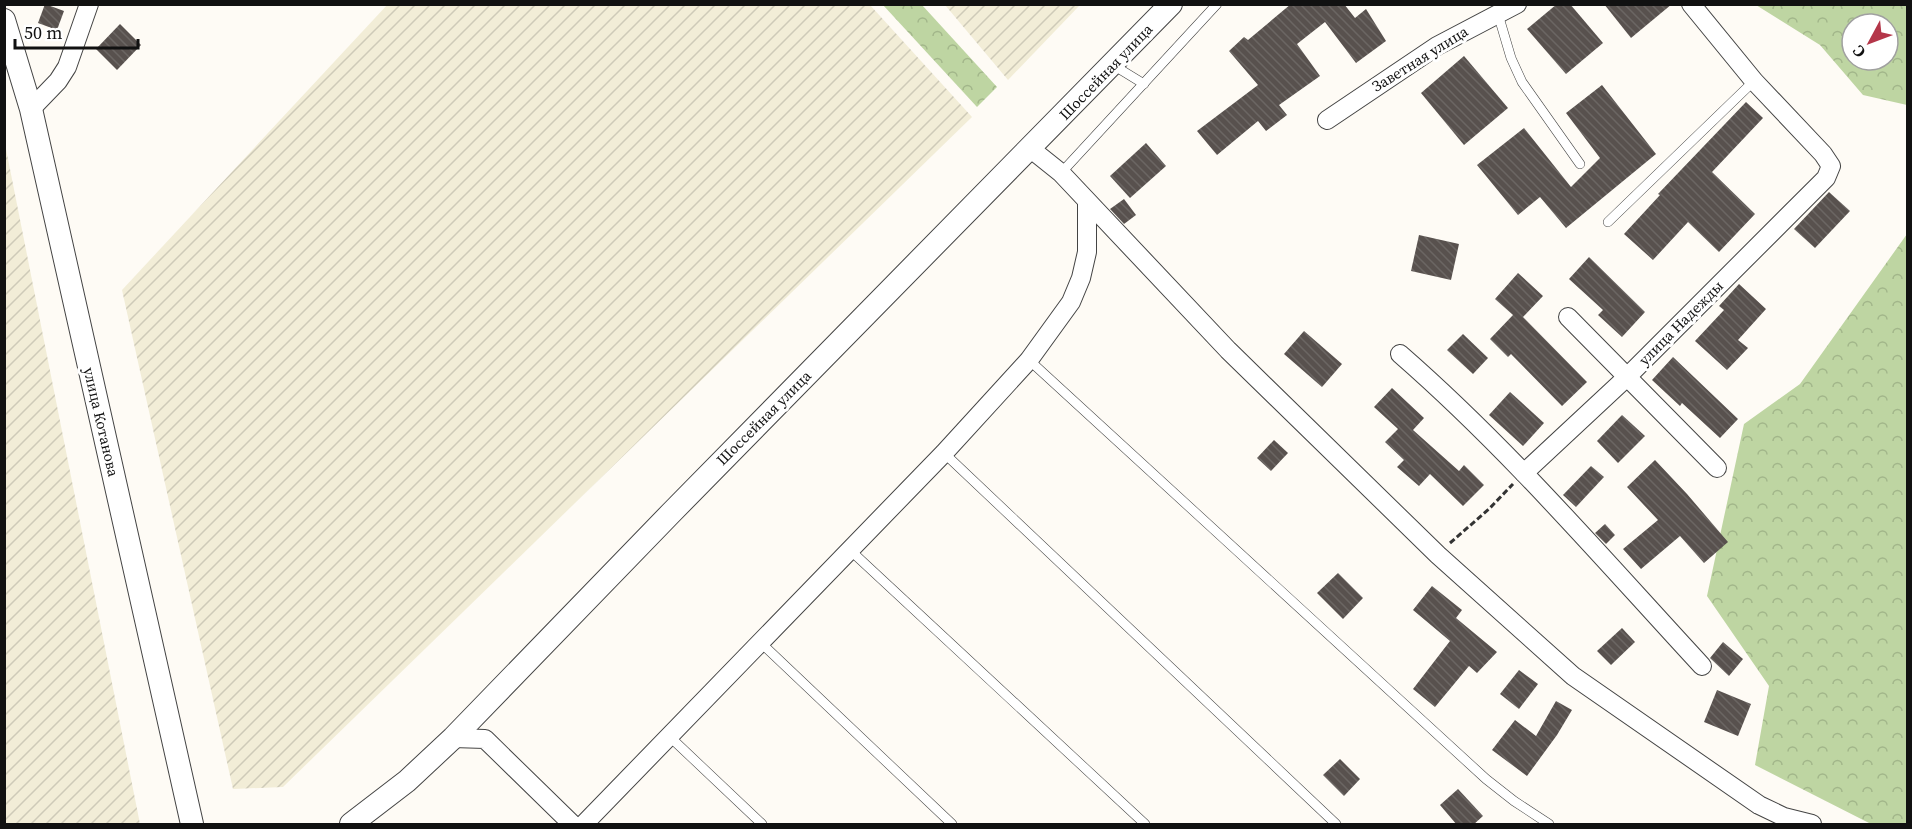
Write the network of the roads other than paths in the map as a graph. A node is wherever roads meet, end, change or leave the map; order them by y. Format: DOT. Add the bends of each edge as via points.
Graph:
graph roads {
  1 [pos="89,4"];
  2 [pos="1171,4"];
  3 [pos="1217,4"];
  4 [pos="1517,4"];
  5 [pos="1690,4"];
  6 [pos="1496,9"];
  7 [pos="4,20"];
  8 [pos="1113,65"];
  9 [pos="1755,81"];
  10 [pos="1144,84"];
  11 [pos="31,109"];
  12 [pos="1327,120"];
  13 [pos="1031,149"];
  14 [pos="1580,164"];
  15 [pos="1060,173"];
  16 [pos="1087,202"];
  17 [pos="1608,222"];
  18 [pos="1568,317"];
  19 [pos="1400,354"];
  20 [pos="1029,360"];
  21 [pos="1627,377"];
  22 [pos="944,453"];
  23 [pos="1717,468"];
  24 [pos="1524,473"];
  25 [pos="850,550"];
  26 [pos="760,642"];
  27 [pos="1702,666"];
  28 [pos="669,736"];
  29 [pos="453,738"];
  30 [pos="192,824"];
  31 [pos="351,825"];
  32 [pos="572,825"];
  33 [pos="584,825"];
  34 [pos="762,825"];
  35 [pos="952,825"];
  36 [pos="1145,825"];
  37 [pos="1336,825"];
  38 [pos="1549,825"];
  39 [pos="1812,825"];
  1 -- 11 [label="street" via="67,67"];
  2 -- 8 [label="street, Шоссейная улица"];
  3 -- 10 [label="lane"];
  4 -- 6 [label="street, Заветная улица"];
  5 -- 9 [label="street"];
  6 -- 12 [label="street, Заветная улица"];
  6 -- 14 [label="lane" via="1522,82"];
  7 -- 11 [label="street, улица Котанова"];
  8 -- 10 [label="lane"];
  8 -- 13 [label="street, Шоссейная улица"];
  9 -- 17 [label="lane"];
  9 -- 21 [label="street, улица Надежды" via="1824,154 1831,166 1826,178"];
  10 -- 15 [label="lane"];
  11 -- 30 [label="street, улица Котанова"];
  13 -- 15 [label="street"];
  13 -- 29 [label="street, Шоссейная улица"];
  15 -- 16 [label="street"];
  16 -- 20 [label="street" via="1087,252 1081,278 1071,302"];
  16 -- 39 [label="street" via="1228,350 1438,555 1573,676 1759,804"];
  18 -- 21 [label="street"];
  19 -- 24 [label="street"];
  20 -- 22 [label="street"];
  20 -- 38 [label="lane" via="1486,779"];
  21 -- 23 [label="street"];
  21 -- 24 [label="street, улица Надежды"];
  22 -- 25 [label="street"];
  22 -- 37 [label="lane"];
  24 -- 27 [label="street"];
  25 -- 26 [label="street"];
  25 -- 36 [label="lane"];
  26 -- 28 [label="street"];
  26 -- 35 [label="lane"];
  28 -- 33 [label="street"];
  28 -- 34 [label="lane"];
  29 -- 31 [label="street, Шоссейная улица"];
  29 -- 32 [label="street" via="485,739"];
}
